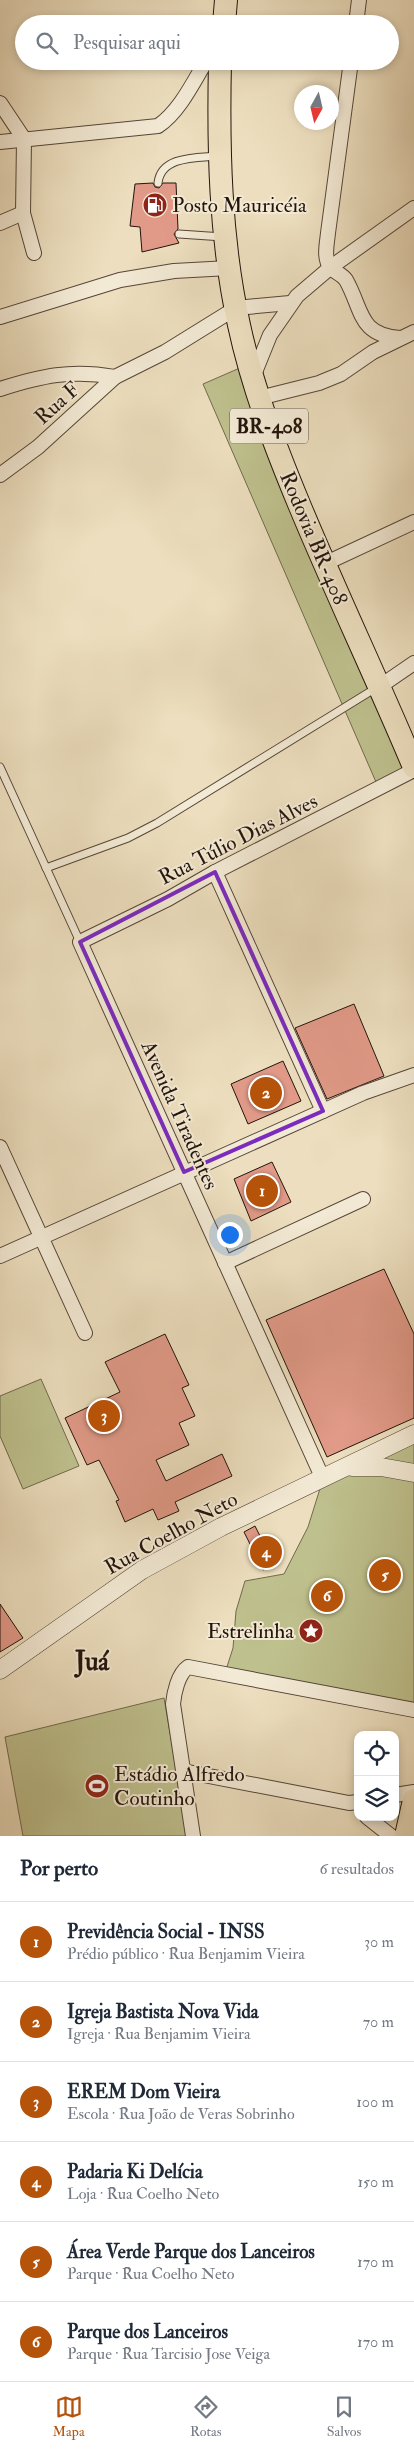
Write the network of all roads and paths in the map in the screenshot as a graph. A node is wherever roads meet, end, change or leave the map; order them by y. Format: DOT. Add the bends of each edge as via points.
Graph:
graph roads {
  1 [pos="226,0"];
  2 [pos="359,0"];
  3 [pos="225,15"];
  4 [pos="357,15"];
  5 [pos="200,70"];
  6 [pos="220,70"];
  7 [pos="350,70"];
  8 [pos="0,103"];
  9 [pos="24,139"];
  10 [pos="0,142"];
  11 [pos="221,155"];
  12 [pos="158,183"];
  13 [pos="414,208"];
  14 [pos="22,213"];
  15 [pos="0,224"];
  16 [pos="178,234"];
  17 [pos="226,237"];
  18 [pos="34,253"];
  19 [pos="331,267"];
  20 [pos="228,268"];
  21 [pos="290,303"];
  22 [pos="236,308"];
  23 [pos="0,317"];
  24 [pos="414,332"];
  25 [pos="400,338"];
  26 [pos="115,377"];
  27 [pos="256,388"];
  28 [pos="0,389"];
  29 [pos="0,475"];
  30 [pos="414,522"];
  31 [pos="324,564"];
  32 [pos="414,663"];
  33 [pos="379,687"];
  34 [pos="0,767"];
  35 [pos="414,769"];
  36 [pos="46,868"];
  37 [pos="215,872"];
  38 [pos="80,942"];
  39 [pos="414,1075"];
  40 [pos="322,1111"];
  41 [pos="0,1148"];
  42 [pos="184,1172"];
  43 [pos="363,1199"];
  44 [pos="41,1236"];
  45 [pos="0,1256"];
  46 [pos="225,1263"];
  47 [pos="85,1333"];
  48 [pos="414,1434"];
  49 [pos="349,1467"];
  50 [pos="414,1473"];
  51 [pos="323,1479"];
  52 [pos="0,1670"];
  53 [pos="414,1710"];
  54 [pos="184,1771"];
  55 [pos="414,1792"];
  56 [pos="399,1794"];
  57 [pos="414,1800"];
  58 [pos="354,1805"];
  59 [pos="372,1821"];
  60 [pos="193,1836"];
  61 [pos="391,1836"];
  62 [pos="406,1836"];
  1 -- 3 [label="main road"];
  2 -- 4 [label="street"];
  5 -- 9 [label="street" via="164,122 152,128"];
  6 -- 11 [label="main road, Rodovia BR-408 / BR-408"];
  7 -- 19 [label="street" via="326,252"];
  8 -- 9 [label="street"];
  9 -- 10 [label="street"];
  9 -- 14 [label="street"];
  11 -- 12 [label="lane" via="170,164 163,169"];
  11 -- 17 [label="main road, Rodovia BR-408 / BR-408"];
  13 -- 19 [label="street"];
  14 -- 15 [label="street"];
  14 -- 18 [label="street"];
  16 -- 17 [label="lane"];
  17 -- 20 [label="main road, Rodovia BR-408 / BR-408"];
  19 -- 21 [label="street"];
  19 -- 25 [label="street" via="346,280 356,307 370,328 378,334"];
  20 -- 22 [label="main road, Rodovia BR-408 / BR-408"];
  20 -- 23 [label="street" via="174,271 120,280"];
  21 -- 22 [label="street"];
  21 -- 27 [label="street" via="270,335"];
  22 -- 26 [label="street, Rua F" via="165,352"];
  22 -- 27 [label="main road, Rodovia BR-408 / BR-408"];
  24 -- 25 [label="street"];
  25 -- 27 [label="street" via="341,374 318,384"];
  26 -- 28 [label="street" via="71,372"];
  26 -- 29 [label="street, Rua F" via="38,447"];
  27 -- 31 [label="main road, Rodovia BR-408 / BR-408"];
  30 -- 31 [label="street"];
  31 -- 33 [label="main road, Rodovia BR-408 / BR-408"];
  32 -- 33 [label="street"];
  33 -- 35 [label="main road, Rodovia BR-408 / BR-408"];
  33 -- 36 [label="lane" via="157,823 128,838"];
  34 -- 36 [label="lane, Avenida Tiradentes"];
  35 -- 37 [label="street, Rua Túlio Dias Alves"];
  36 -- 38 [label="lane, Avenida Tiradentes"];
  37 -- 38 [label="street, Rua Túlio Dias Alves"];
  37 -- 40 [label="street"];
  38 -- 42 [label="street, Avenida Tiradentes"];
  39 -- 40 [label="street"];
  40 -- 42 [label="street"];
  41 -- 44 [label="street"];
  42 -- 44 [label="street"];
  42 -- 46 [label="street, Avenida Tiradentes"];
  43 -- 46 [label="street"];
  44 -- 45 [label="street"];
  44 -- 47 [label="street"];
  46 -- 51 [label="street, Avenida Tiradentes"];
  48 -- 49 [label="street, Rua Coelho Neto"];
  49 -- 50 [label="street, Rua Coelho Neto" via="381,1467"];
  49 -- 51 [label="street, Rua Coelho Neto"];
  51 -- 52 [label="street, Rua Coelho Neto" via="221,1527 142,1570"];
  53 -- 54 [label="street" via="193,1666 183,1671 173,1704"];
  54 -- 58 [label="street"];
  54 -- 60 [label="street"];
  55 -- 56 [label="street"];
  57 -- 62 [label="main road"];
  59 -- 61 [label="street"];
}
